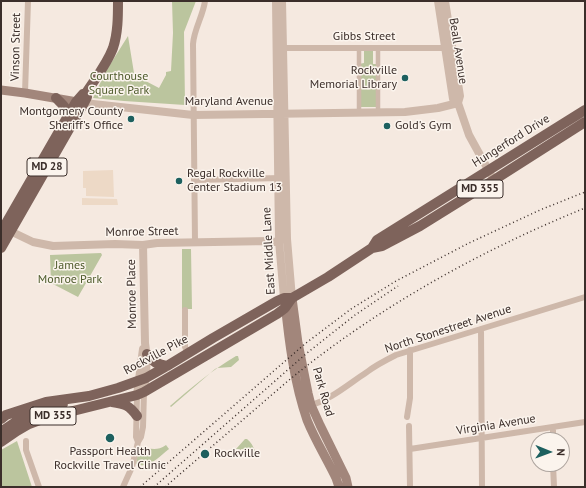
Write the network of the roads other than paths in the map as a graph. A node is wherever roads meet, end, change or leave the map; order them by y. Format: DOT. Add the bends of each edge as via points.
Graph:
graph roads {
  1 [pos="28,1"];
  2 [pos="118,1"];
  3 [pos="205,1"];
  4 [pos="276,1"];
  5 [pos="282,1"];
  6 [pos="438,1"];
  7 [pos="445,1"];
  8 [pos="448,47"];
  9 [pos="280,48"];
  10 [pos="359,48"];
  11 [pos="378,48"];
  12 [pos="1,90"];
  13 [pos="26,93"];
  14 [pos="56,98"];
  15 [pos="82,99"];
  16 [pos="458,103"];
  17 [pos="585,110"];
  18 [pos="359,112"];
  19 [pos="378,112"];
  20 [pos="281,113"];
  21 [pos="193,115"];
  22 [pos="68,117"];
  23 [pos="585,122"];
  24 [pos="488,171"];
  25 [pos="282,178"];
  26 [pos="194,180"];
  27 [pos="494,180"];
  28 [pos="4,229"];
  29 [pos="283,240"];
  30 [pos="195,242"];
  31 [pos="143,245"];
  32 [pos="1,248"];
  33 [pos="372,248"];
  34 [pos="585,297"];
  35 [pos="288,298"];
  36 [pos="285,308"];
  37 [pos="185,310"];
  38 [pos="481,329"];
  39 [pos="145,343"];
  40 [pos="410,350"];
  41 [pos="188,353"];
  42 [pos="147,354"];
  43 [pos="167,366"];
  44 [pos="142,379"];
  45 [pos="141,394"];
  46 [pos="89,396"];
  47 [pos="110,402"];
  48 [pos="307,406"];
  49 [pos="3,416"];
  50 [pos="137,416"];
  51 [pos="407,417"];
  52 [pos="585,422"];
  53 [pos="410,426"];
  54 [pos="553,427"];
  55 [pos="1,432"];
  56 [pos="553,432"];
  57 [pos="481,438"];
  58 [pos="26,441"];
  59 [pos="1,442"];
  60 [pos="138,442"];
  61 [pos="410,449"];
  62 [pos="553,472"];
  63 [pos="346,486"];
  64 [pos="38,487"];
  65 [pos="123,487"];
  66 [pos="410,487"];
  67 [pos="482,487"];
  68 [pos="554,487"];
  1 -- 13 [label="street, Vinson Street"];
  2 -- 15 [label="main road, MD 28" via="113,47"];
  3 -- 21 [label="street" via="194,38"];
  4 -- 9 [label="street, East Middle Lane"];
  5 -- 9 [label="street, East Middle Lane"];
  6 -- 8 [label="street, Beall Avenue"];
  7 -- 8 [label="street, Beall Avenue"];
  8 -- 11 [label="street, Gibbs Street"];
  8 -- 16 [label="street, Beall Avenue" via="460,96"];
  9 -- 10 [label="street, Gibbs Street"];
  9 -- 20 [label="street, East Middle Lane"];
  10 -- 11 [label="street, Gibbs Street"];
  10 -- 18 [label="street"];
  11 -- 19 [label="street"];
  12 -- 13 [label="main road, Maryland Avenue"];
  13 -- 14 [label="main road, Maryland Avenue"];
  14 -- 15 [label="main road, Maryland Avenue"];
  14 -- 22 [label="main road" via="66,108"];
  15 -- 21 [label="street, Maryland Avenue"];
  15 -- 22 [label="main road, MD 28"];
  15 -- 28 [label="main road, MD 28"];
  16 -- 19 [label="street, Maryland Avenue" via="414,111"];
  16 -- 24 [label="street, Beall Avenue" via="469,135"];
  17 -- 24 [label="main road, Hungerford Drive / MD 355"];
  18 -- 19 [label="street, Maryland Avenue"];
  18 -- 20 [label="street, Maryland Avenue"];
  20 -- 21 [label="street, Maryland Avenue"];
  20 -- 25 [label="street, East Middle Lane"];
  21 -- 26 [label="street"];
  22 -- 28 [label="main road, MD 28"];
  23 -- 27 [label="main road, Hungerford Drive / MD 355"];
  24 -- 27 [label="street, Beall Avenue"];
  24 -- 33 [label="main road, Hungerford Drive / MD 355" via="377,240"];
  25 -- 26 [label="street"];
  25 -- 29 [label="street, East Middle Lane"];
  26 -- 30 [label="street"];
  27 -- 33 [label="main road, Hungerford Drive / MD 355" via="420,226 382,246"];
  28 -- 31 [label="street, Monroe Street" via="33,242 53,246"];
  28 -- 32 [label="main road, MD 28"];
  29 -- 30 [label="street, Monroe Street"];
  29 -- 35 [label="street, East Middle Lane"];
  30 -- 31 [label="street, Monroe Street"];
  31 -- 39 [label="street, Monroe Place"];
  33 -- 35 [label="main road, Hungerford Drive / MD 355" via="328,277"];
  34 -- 38 [label="street, North Stonestreet Avenue"];
  35 -- 36 [label="main road, Hungerford Drive / MD 355"];
  35 -- 41 [label="main road, Rockville Pike / MD 355"];
  35 -- 48 [label="main road, Park Road" via="304,377"];
  36 -- 45 [label="main road, Rockville Pike / MD 355"];
  36 -- 48 [label="main road, Park Road" via="294,371"];
  37 -- 41 [label="street" via="185,347"];
  38 -- 40 [label="street, North Stonestreet Avenue"];
  38 -- 57 [label="street"];
  39 -- 42 [label="street, Monroe Place"];
  39 -- 44 [label="street, Monroe Place"];
  40 -- 48 [label="street, North Stonestreet Avenue" via="385,360 323,401"];
  40 -- 51 [label="street" via="410,398"];
  41 -- 43 [label="main road, Rockville Pike / MD 355"];
  42 -- 43 [label="main road" via="155,363"];
  42 -- 44 [label="street, Monroe Place"];
  43 -- 44 [label="main road, Rockville Pike / MD 355"];
  44 -- 45 [label="street"];
  44 -- 46 [label="main road, Rockville Pike / MD 355"];
  45 -- 47 [label="main road, Rockville Pike / MD 355"];
  45 -- 50 [label="street"];
  45 -- 60 [label="street" via="143,427"];
  46 -- 49 [label="main road, Rockville Pike / MD 355" via="46,402"];
  46 -- 55 [label="main road" via="27,416"];
  47 -- 50 [label="main road" via="130,407"];
  47 -- 59 [label="main road, Rockville Pike / MD 355" via="29,424"];
  48 -- 63 [label="main road, Park Road" via="308,422 336,478"];
  50 -- 60 [label="street"];
  52 -- 54 [label="street, Virginia Avenue"];
  53 -- 61 [label="street"];
  54 -- 56 [label="street"];
  54 -- 57 [label="street, Virginia Avenue"];
  57 -- 61 [label="street, Virginia Avenue"];
  57 -- 67 [label="street"];
  58 -- 64 [label="street" via="26,450"];
  60 -- 65 [label="street" via="132,467"];
  61 -- 66 [label="street"];
  62 -- 68 [label="street"];
}
